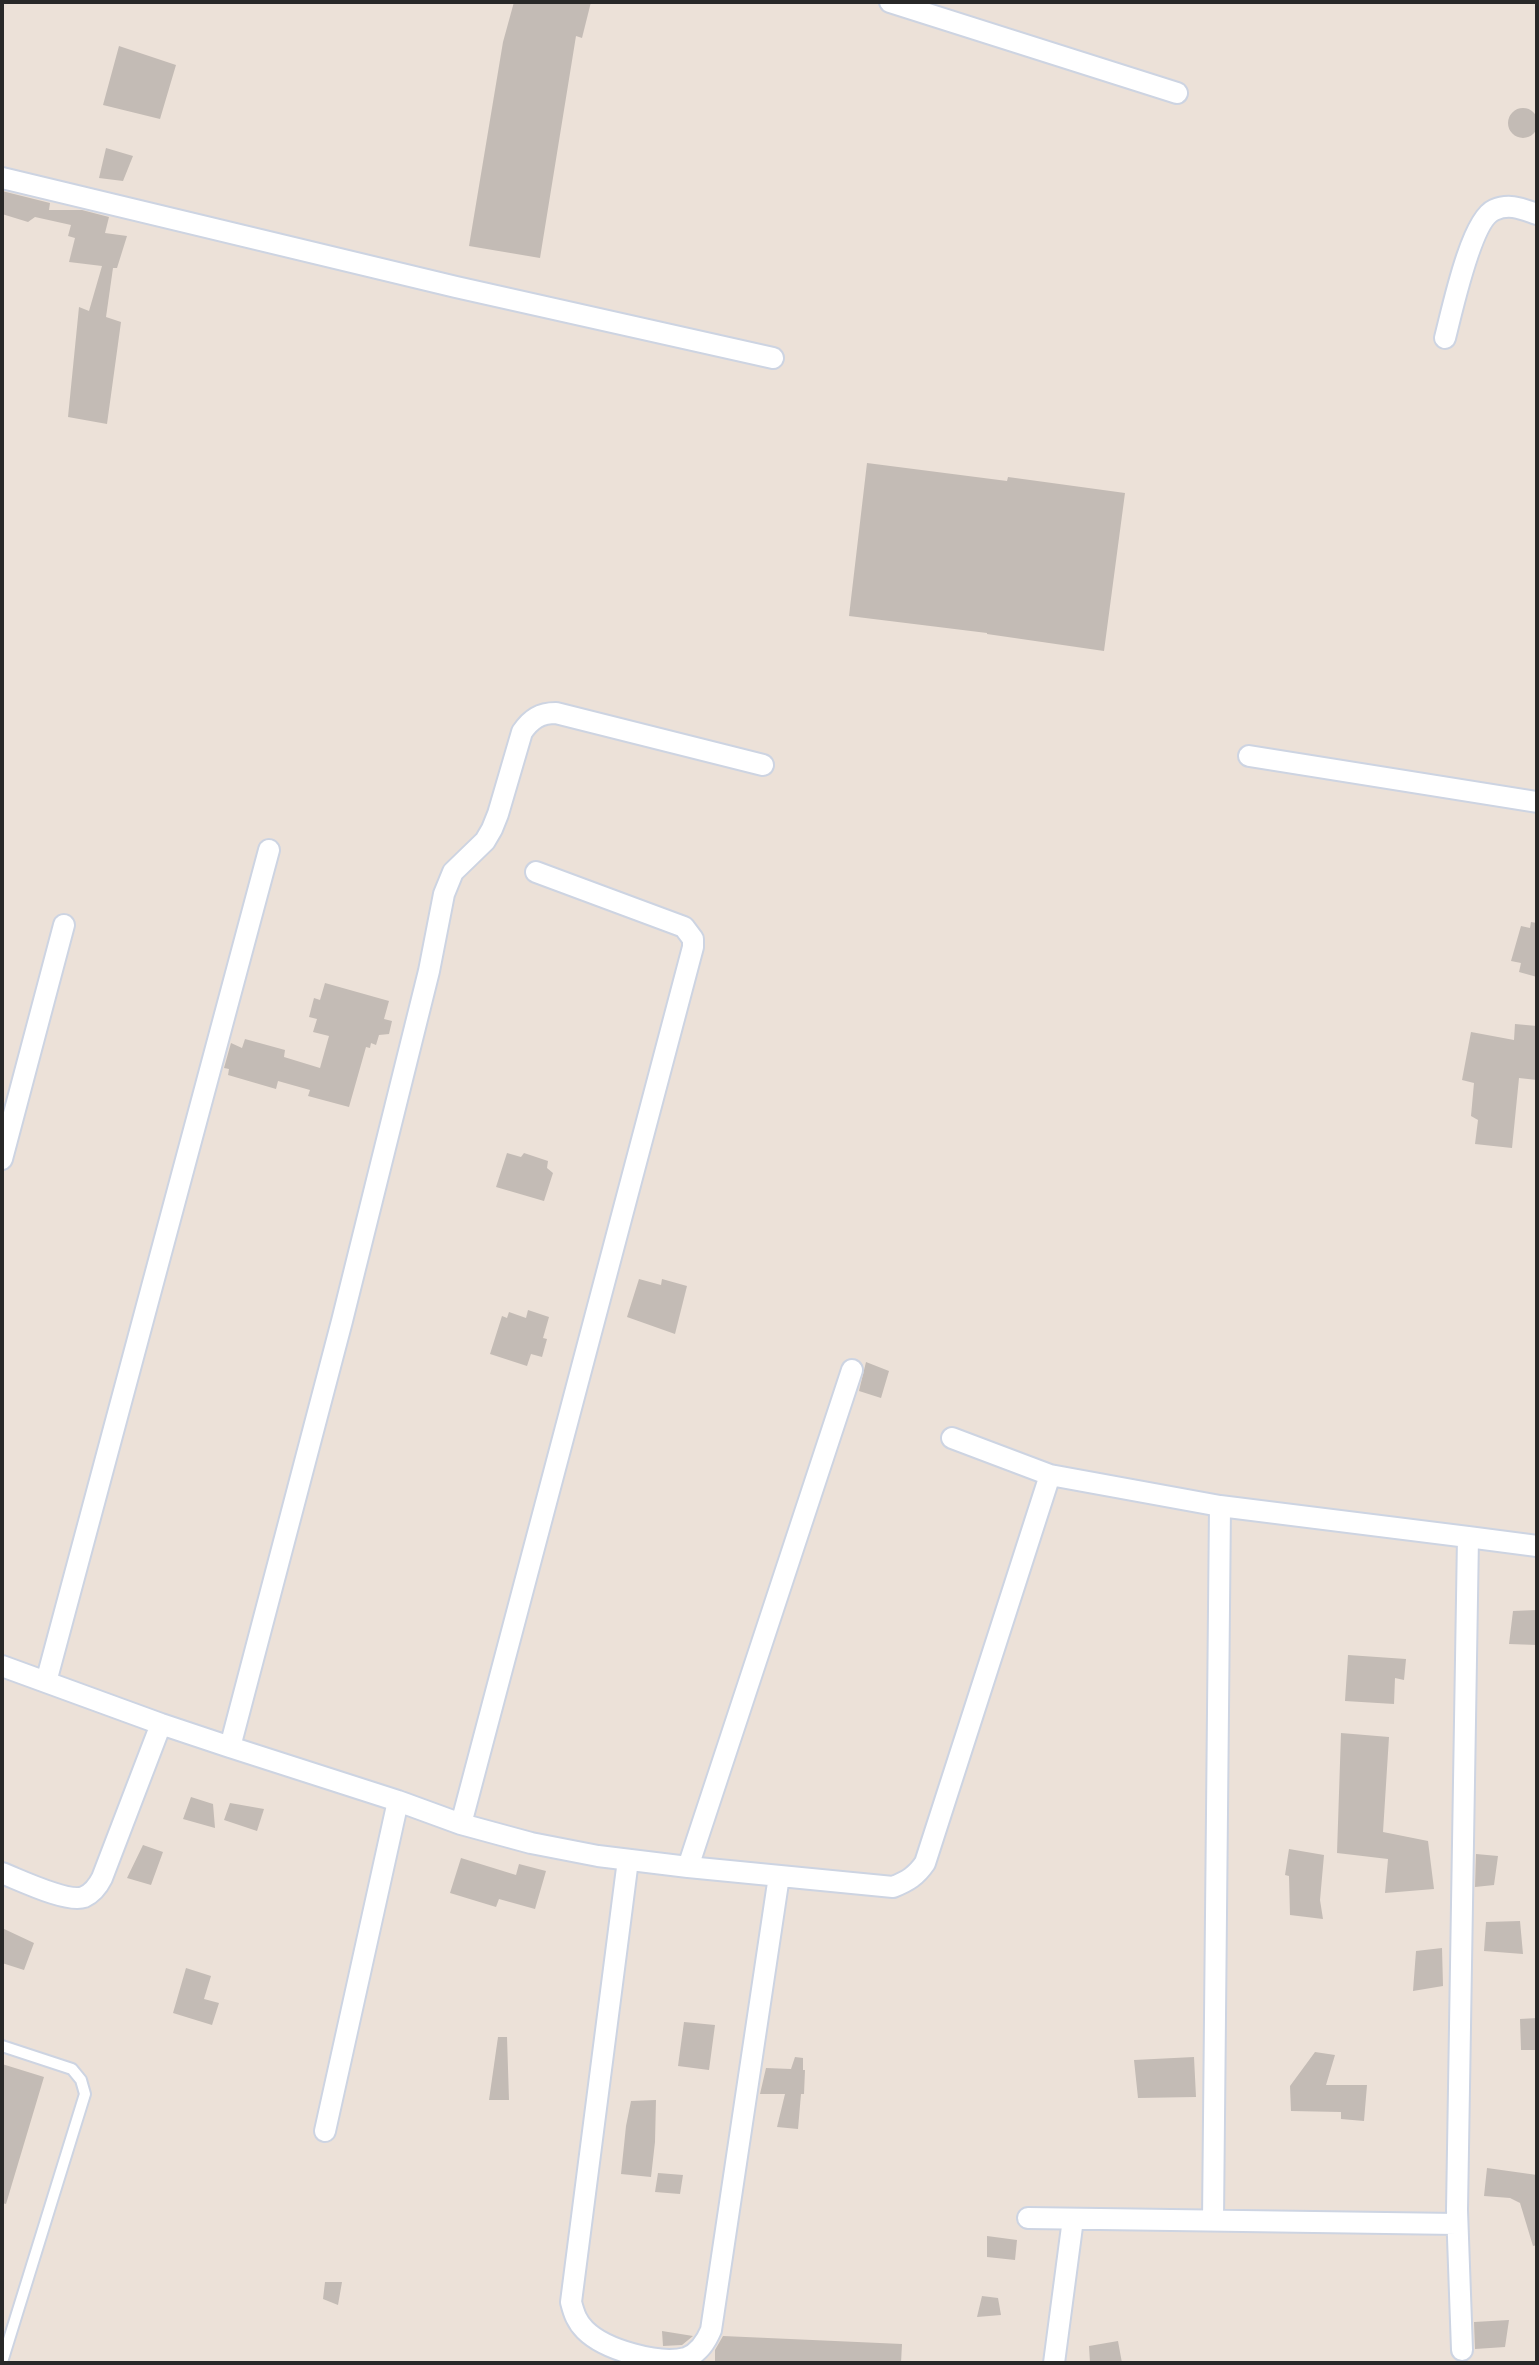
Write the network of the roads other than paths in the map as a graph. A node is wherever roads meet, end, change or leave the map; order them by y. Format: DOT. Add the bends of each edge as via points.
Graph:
graph roads {
  1 [pos="890,2"];
  2 [pos="950,11"];
  3 [pos="1177,93"];
  4 [pos="2,178"];
  5 [pos="1537,214"];
  6 [pos="1445,338"];
  7 [pos="773,358"];
  8 [pos="1249,756"];
  9 [pos="763,765"];
  10 [pos="1537,802"];
  11 [pos="269,850"];
  12 [pos="536,872"];
  13 [pos="64,925"];
  14 [pos="2,1159"];
  15 [pos="852,1370"];
  16 [pos="952,1438"];
  17 [pos="1050,1475"];
  18 [pos="1220,1506"];
  19 [pos="1468,1537"];
  20 [pos="1537,1546"];
  21 [pos="2,1666"];
  22 [pos="46,1682"];
  23 [pos="161,1724"];
  24 [pos="230,1747"];
  25 [pos="398,1801"];
  26 [pos="461,1824"];
  27 [pos="628,1860"];
  28 [pos="688,1867"];
  29 [pos="2,1873"];
  30 [pos="779,1876"];
  31 [pos="2,2046"];
  32 [pos="325,2131"];
  33 [pos="1028,2218"];
  34 [pos="1073,2219"];
  35 [pos="1213,2220"];
  36 [pos="1457,2224"];
  37 [pos="1462,2350"];
  38 [pos="2,2362"];
  39 [pos="1054,2363"];
  1 -- 2 [label="street"];
  2 -- 3 [label="street"];
  4 -- 7 [label="street"];
  5 -- 6 [label="street" via="1510,205 1483,219"];
  8 -- 10 [label="street"];
  9 -- 24 [label="street" via="556,713 537,716 522,732 492,829 453,872 444,894 342,1321"];
  11 -- 22 [label="street"];
  12 -- 26 [label="street" via="684,927 693,947"];
  13 -- 14 [label="street"];
  15 -- 28 [label="street"];
  16 -- 17 [label="street"];
  17 -- 18 [label="street"];
  17 -- 30 [label="street" via="917,1875 893,1887"];
  18 -- 19 [label="street"];
  18 -- 35 [label="street"];
  19 -- 20 [label="street"];
  19 -- 36 [label="street"];
  21 -- 22 [label="street"];
  22 -- 23 [label="street"];
  23 -- 24 [label="street"];
  23 -- 29 [label="street" via="96,1888 84,1897 66,1897"];
  24 -- 25 [label="street"];
  25 -- 26 [label="street"];
  25 -- 32 [label="street"];
  26 -- 27 [label="street"];
  27 -- 28 [label="street"];
  27 -- 30 [label="street" via="571,2302 578,2322 598,2340 625,2352 664,2359 696,2352 711,2330"];
  28 -- 30 [label="street"];
  31 -- 38 [label="lane" via="72,2069 81,2080 85,2102"];
  33 -- 34 [label="street"];
  34 -- 35 [label="street"];
  34 -- 39 [label="street"];
  35 -- 36 [label="street"];
  36 -- 37 [label="street"];
}
